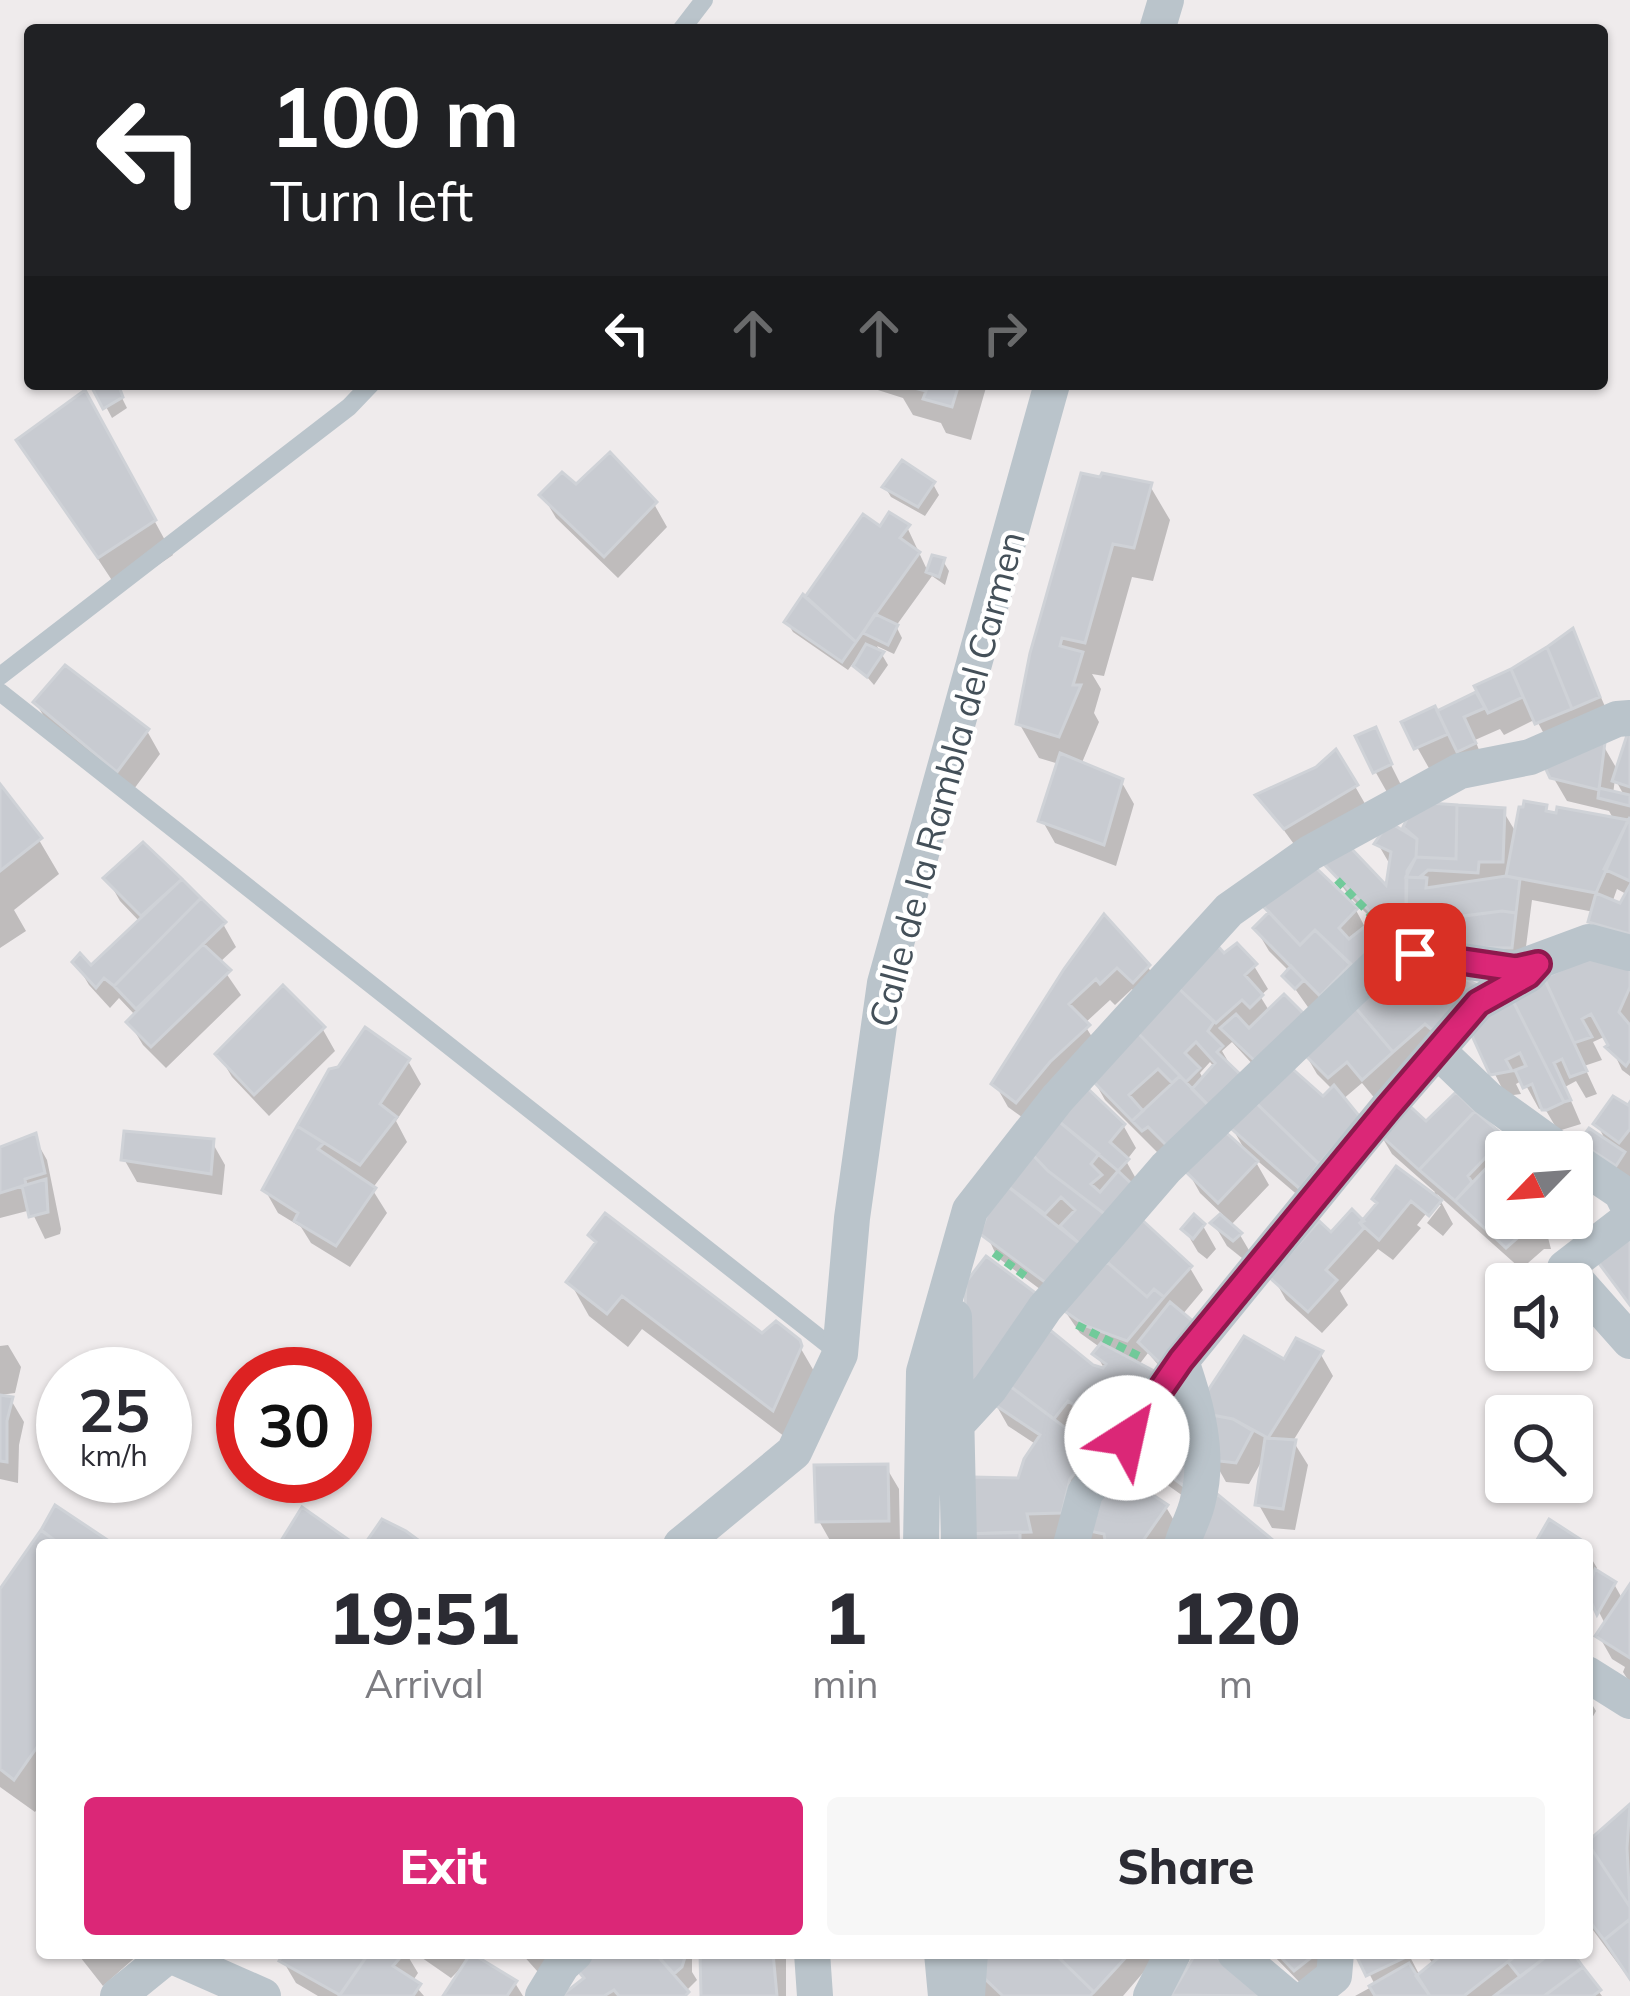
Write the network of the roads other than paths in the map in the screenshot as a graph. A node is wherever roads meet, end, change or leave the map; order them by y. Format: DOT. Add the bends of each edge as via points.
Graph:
graph roads {
  1 [pos="704,0"];
  2 [pos="686,24"];
  3 [pos="365,390"];
  4 [pos="1050,390"];
  5 [pos="0,676"];
  6 [pos="0,692"];
  7 [pos="1630,718"];
  8 [pos="1630,953"];
  9 [pos="1538,964"];
  10 [pos="1438,1051"];
  11 [pos="1533,1131"];
  12 [pos="1593,1173"];
  13 [pos="1630,1214"];
  14 [pos="955,1271"];
  15 [pos="1630,1341"];
  16 [pos="840,1354"];
  17 [pos="1176,1367"];
  18 [pos="955,1426"];
  19 [pos="688,1539"];
  20 [pos="921,1539"];
  21 [pos="958,1539"];
  22 [pos="1073,1539"];
  23 [pos="1184,1539"];
  24 [pos="1593,1678"];
  25 [pos="1630,1700"];
  26 [pos="164,1959"];
  27 [pos="181,1959"];
  28 [pos="568,1959"];
  29 [pos="812,1959"];
  30 [pos="943,1959"];
  31 [pos="970,1959"];
  32 [pos="1170,1959"];
  33 [pos="1242,1959"];
  34 [pos="1335,1959"];
  35 [pos="118,1996"];
  36 [pos="263,1996"];
  37 [pos="544,1996"];
  38 [pos="815,1996"];
  39 [pos="946,1996"];
  40 [pos="968,1996"];
  41 [pos="1151,1996"];
  42 [pos="1286,1996"];
  43 [pos="1309,1996"];
  1 -- 2 [label="lane"];
  3 -- 5 [label="lane"];
  4 -- 16 [label="street, Calle de la Rambla del Carmen" via="885,983"];
  6 -- 16 [label="lane"];
  7 -- 14 [label="street" via="1530,758 1460,771 1310,853 1228,910 1057,1099 970,1210"];
  8 -- 9 [label="street" via="1589,942"];
  9 -- 10 [label="street" via="1478,1003"];
  9 -- 18 [label="street" via="1516,969 1387,956 1166,1168"];
  10 -- 11 [label="street"];
  10 -- 17 [label="street"];
  12 -- 13 [label="street" via="1622,1192"];
  13 -- 15 [label="street" via="1565,1268"];
  14 -- 18 [label="street"];
  14 -- 20 [label="street" via="924,1372"];
  16 -- 19 [label="street, Calle de la Rambla del Carmen" via="794,1452"];
  17 -- 22 [label="street" via="1085,1493"];
  17 -- 23 [label="street" via="1197,1409 1203,1478"];
  18 -- 21 [label="street"];
  24 -- 25 [label="street"];
  26 -- 35 [label="street"];
  27 -- 36 [label="street"];
  28 -- 37 [label="street"];
  29 -- 38 [label="street"];
  30 -- 39 [label="street"];
  31 -- 40 [label="street"];
  32 -- 41 [label="street"];
  33 -- 42 [label="street"];
  34 -- 43 [label="street" via="1334,1976"];
}
